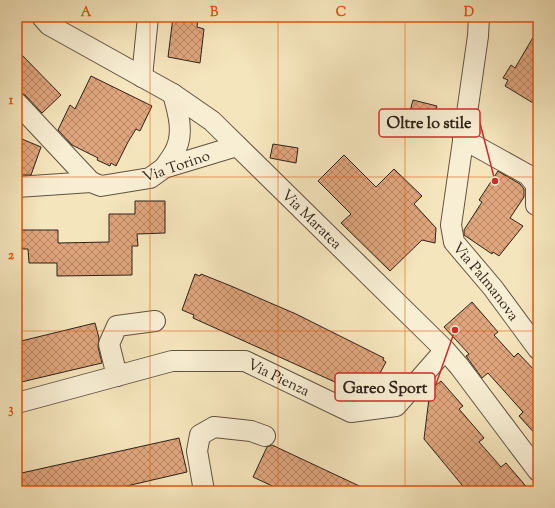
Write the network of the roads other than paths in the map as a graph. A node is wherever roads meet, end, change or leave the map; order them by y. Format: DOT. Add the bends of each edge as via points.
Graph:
graph roads {
  1 [pos="42,17"];
  2 [pos="148,17"];
  3 [pos="479,17"];
  4 [pos="142,77"];
  5 [pos="173,94"];
  6 [pos="17,102"];
  7 [pos="463,139"];
  8 [pos="237,146"];
  9 [pos="164,168"];
  10 [pos="91,182"];
  11 [pos="17,187"];
  12 [pos="538,206"];
  13 [pos="155,321"];
  14 [pos="538,349"];
  15 [pos="445,350"];
  16 [pos="117,376"];
  17 [pos="17,403"];
  18 [pos="266,436"];
  19 [pos="538,471"];
  20 [pos="204,491"];
  1 -- 4 [label="street, Via Maratea" via="48,25"];
  2 -- 4 [label="street"];
  3 -- 7 [label="street, Via Palmanova"];
  4 -- 5 [label="street, Via Maratea"];
  5 -- 8 [label="street, Via Maratea" via="212,121"];
  5 -- 9 [label="street" via="179,116 179,140 176,151"];
  6 -- 10 [label="street"];
  7 -- 12 [label="street" via="528,176 536,185"];
  7 -- 14 [label="street, Via Palmanova" via="451,225 454,242 493,288"];
  8 -- 9 [label="street, Via Torino"];
  8 -- 15 [label="street, Via Maratea"];
  9 -- 10 [label="street, Via Torino" via="150,178 102,186"];
  10 -- 11 [label="street, Via Torino"];
  13 -- 16 [label="street" via="118,326 109,344"];
  15 -- 16 [label="street, Via Pienza" via="396,406 351,412 245,361 172,361"];
  15 -- 19 [label="street, Via Maratea"];
  16 -- 17 [label="street, Via Pienza"];
  18 -- 20 [label="street" via="251,431 214,427 200,435 197,451"];
}
